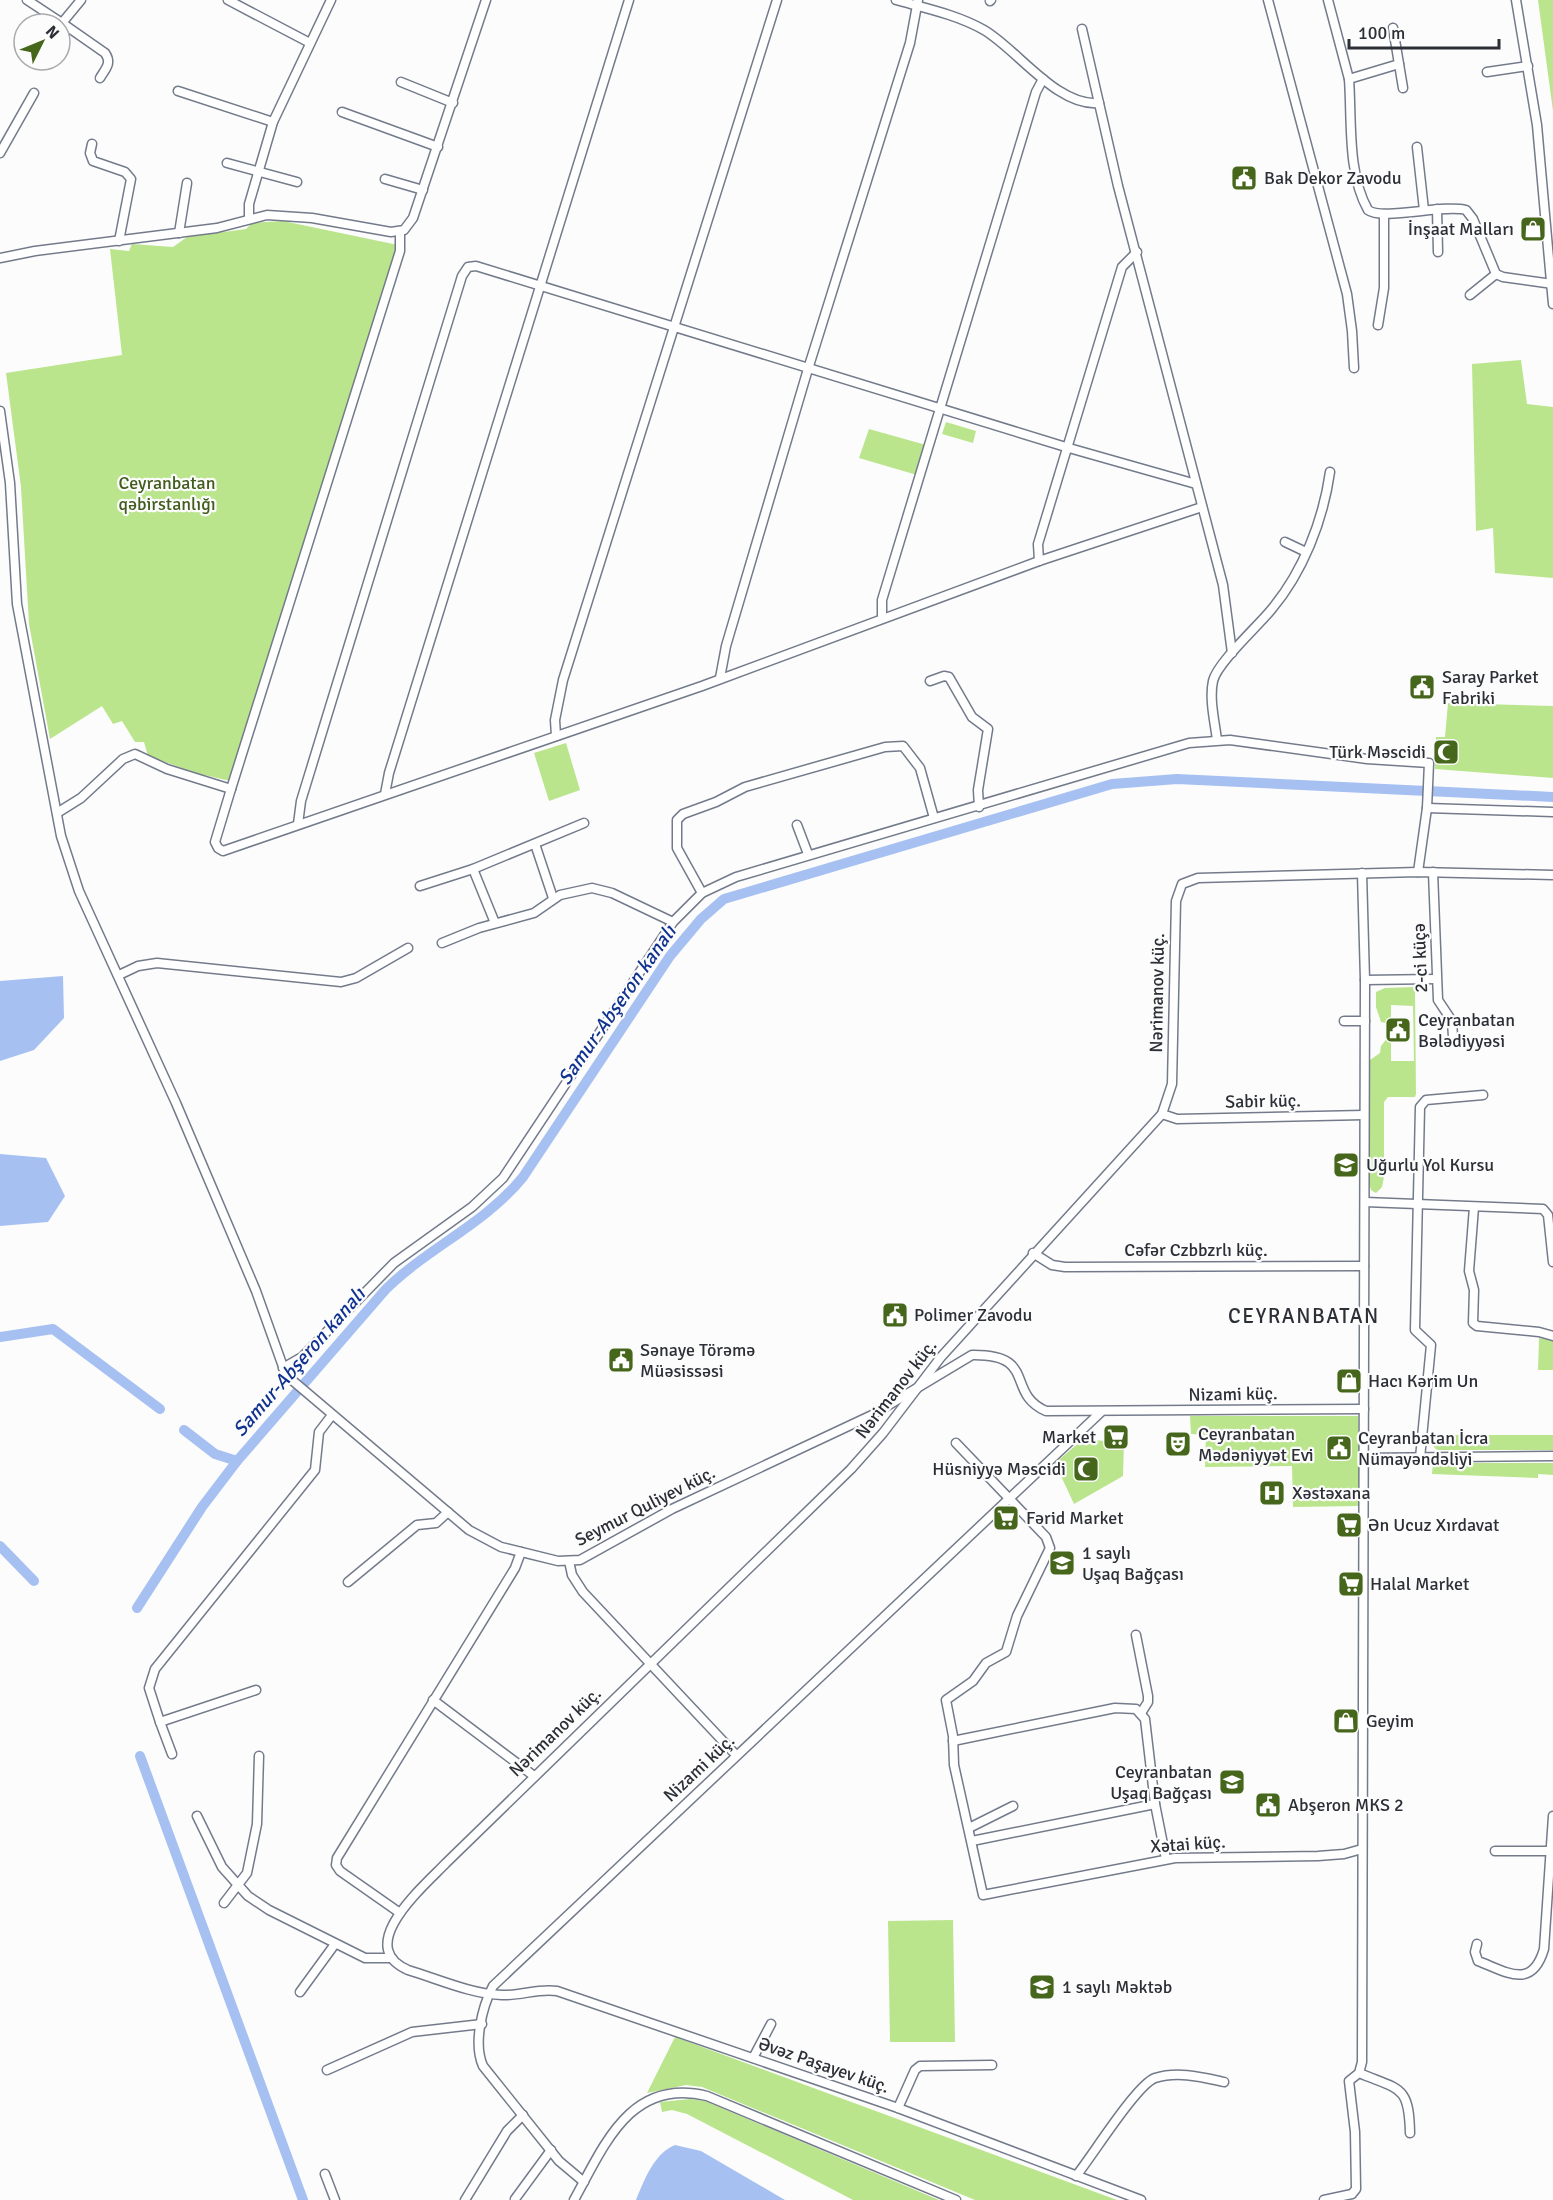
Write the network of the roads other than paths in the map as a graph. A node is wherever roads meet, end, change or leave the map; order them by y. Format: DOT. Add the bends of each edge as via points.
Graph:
graph roads {
  1 [pos="27,0"];
  2 [pos="81,0"];
  3 [pos="228,0"];
  4 [pos="331,0"];
  5 [pos="486,0"];
  6 [pos="630,0"];
  7 [pos="777,0"];
  8 [pos="896,0"];
  9 [pos="1268,0"];
  10 [pos="1328,0"];
  11 [pos="1516,0"];
  12 [pos="918,3"];
  13 [pos="45,12"];
  14 [pos="71,12"];
  15 [pos="1393,28"];
  16 [pos="1082,29"];
  17 [pos="72,30"];
  18 [pos="310,43"];
  19 [pos="1399,64"];
  20 [pos="1528,66"];
  21 [pos="1487,72"];
  22 [pos="100,78"];
  23 [pos="1043,79"];
  24 [pos="1349,79"];
  25 [pos="401,82"];
  26 [pos="1402,88"];
  27 [pos="178,91"];
  28 [pos="34,93"];
  29 [pos="453,103"];
  30 [pos="1100,103"];
  31 [pos="342,112"];
  32 [pos="273,122"];
  33 [pos="92,144"];
  34 [pos="438,147"];
  35 [pos="1417,147"];
  36 [pos="0,153"];
  37 [pos="227,163"];
  38 [pos="258,172"];
  39 [pos="385,179"];
  40 [pos="297,182"];
  41 [pos="187,183"];
  42 [pos="423,190"];
  43 [pos="1437,209"];
  44 [pos="1424,210"];
  45 [pos="1384,214"];
  46 [pos="249,218"];
  47 [pos="400,232"];
  48 [pos="179,233"];
  49 [pos="119,241"];
  50 [pos="1137,252"];
  51 [pos="1438,252"];
  52 [pos="0,258"];
  53 [pos="1496,274"];
  54 [pos="1552,284"];
  55 [pos="540,287"];
  56 [pos="1470,296"];
  57 [pos="1553,304"];
  58 [pos="1378,325"];
  59 [pos="674,329"];
  60 [pos="1354,368"];
  61 [pos="808,369"];
  62 [pos="942,408"];
  63 [pos="0,411"];
  64 [pos="1069,448"];
  65 [pos="1330,472"];
  66 [pos="1196,484"];
  67 [pos="1202,507"];
  68 [pos="1285,542"];
  69 [pos="1306,552"];
  70 [pos="1039,561"];
  71 [pos="882,618"];
  72 [pos="1232,653"];
  73 [pos="720,678"];
  74 [pos="930,681"];
  75 [pos="556,736"];
  76 [pos="1217,740"];
  77 [pos="231,789"];
  78 [pos="385,794"];
  79 [pos="980,807"];
  80 [pos="1427,808"];
  81 [pos="1553,812"];
  82 [pos="57,813"];
  83 [pos="934,818"];
  84 [pos="584,823"];
  85 [pos="298,824"];
  86 [pos="797,825"];
  87 [pos="536,844"];
  88 [pos="808,855"];
  89 [pos="472,869"];
  90 [pos="1418,872"];
  91 [pos="1433,872"];
  92 [pos="1362,873"];
  93 [pos="1553,875"];
  94 [pos="420,886"];
  95 [pos="702,893"];
  96 [pos="553,898"];
  97 [pos="673,922"];
  98 [pos="495,923"];
  99 [pos="442,943"];
  100 [pos="408,948"];
  101 [pos="119,975"];
  102 [pos="1436,979"];
  103 [pos="1365,980"];
  104 [pos="1344,1021"];
  105 [pos="1365,1021"];
  106 [pos="1453,1037"];
  107 [pos="1483,1095"];
  108 [pos="1162,1114"];
  109 [pos="1364,1115"];
  110 [pos="1365,1202"];
  111 [pos="1418,1204"];
  112 [pos="1474,1207"];
  113 [pos="1033,1253"];
  114 [pos="1553,1262"];
  115 [pos="1364,1266"];
  116 [pos="1553,1336"];
  117 [pos="283,1368"];
  118 [pos="918,1387"];
  119 [pos="1364,1409"];
  120 [pos="1101,1412"];
  121 [pos="332,1414"];
  122 [pos="956,1443"];
  123 [pos="1553,1456"];
  124 [pos="1365,1458"];
  125 [pos="1420,1458"];
  126 [pos="1009,1500"];
  127 [pos="448,1512"];
  128 [pos="521,1552"];
  129 [pos="569,1561"];
  130 [pos="348,1581"];
  131 [pos="1136,1635"];
  132 [pos="650,1663"];
  133 [pos="256,1690"];
  134 [pos="433,1700"];
  135 [pos="1142,1713"];
  136 [pos="160,1722"];
  137 [pos="953,1741"];
  138 [pos="172,1754"];
  139 [pos="736,1755"];
  140 [pos="259,1756"];
  141 [pos="534,1776"];
  142 [pos="1155,1804"];
  143 [pos="1013,1806"];
  144 [pos="197,1816"];
  145 [pos="1553,1816"];
  146 [pos="969,1828"];
  147 [pos="972,1840"];
  148 [pos="1362,1849"];
  149 [pos="1495,1851"];
  150 [pos="1551,1851"];
  151 [pos="1166,1859"];
  152 [pos="238,1887"];
  153 [pos="1551,1899"];
  154 [pos="224,1903"];
  155 [pos="400,1913"];
  156 [pos="335,1944"];
  157 [pos="1477,1944"];
  158 [pos="390,1958"];
  159 [pos="300,1992"];
  160 [pos="489,1994"];
  161 [pos="482,2024"];
  162 [pos="771,2024"];
  163 [pos="753,2058"];
  164 [pos="992,2065"];
  165 [pos="327,2070"];
  166 [pos="1359,2073"];
  167 [pos="1224,2082"];
  168 [pos="898,2108"];
  169 [pos="523,2115"];
  170 [pos="1410,2133"];
  171 [pos="551,2150"];
  172 [pos="325,2174"];
  173 [pos="1076,2176"];
  174 [pos="584,2182"];
  175 [pos="515,2199"];
  176 [pos="335,2200"];
  177 [pos="465,2200"];
  178 [pos="574,2200"];
  179 [pos="957,2200"];
  180 [pos="1141,2200"];
  181 [pos="1324,2200"];
  1 -- 13 [label="street"];
  2 -- 14 [label="street"];
  3 -- 18 [label="street"];
  4 -- 18 [label="street"];
  5 -- 29 [label="street"];
  6 -- 55 [label="street"];
  7 -- 59 [label="street"];
  8 -- 12 [label="street"];
  9 -- 60 [label="street" via="1345,285"];
  10 -- 24 [label="street"];
  11 -- 20 [label="street"];
  12 -- 23 [label="street" via="984,30"];
  12 -- 61 [label="street" via="910,43"];
  15 -- 19 [label="street"];
  16 -- 30 [label="street"];
  17 -- 22 [label="street" via="105,53 109,64"];
  18 -- 32 [label="street"];
  19 -- 24 [label="street"];
  19 -- 26 [label="street"];
  20 -- 21 [label="street"];
  20 -- 54 [label="street"];
  23 -- 30 [label="street" via="1074,99"];
  23 -- 62 [label="street"];
  24 -- 45 [label="street" via="1353,157 1366,207 1372,214"];
  25 -- 29 [label="street"];
  27 -- 32 [label="street"];
  28 -- 36 [label="street"];
  29 -- 34 [label="street"];
  30 -- 50 [label="street"];
  31 -- 34 [label="street"];
  32 -- 38 [label="street"];
  33 -- 49 [label="street" via="93,161 125,172 131,179"];
  34 -- 42 [label="street"];
  35 -- 44 [label="street"];
  37 -- 38 [label="street"];
  38 -- 40 [label="street"];
  38 -- 46 [label="street"];
  39 -- 42 [label="street"];
  41 -- 48 [label="street"];
  42 -- 47 [label="street" via="413,218"];
  43 -- 44 [label="street"];
  43 -- 51 [label="street"];
  43 -- 53 [label="street" via="1462,209 1470,213"];
  44 -- 45 [label="street"];
  45 -- 58 [label="street" via="1384,288"];
  46 -- 47 [label="street" via="289,215"];
  46 -- 48 [label="street" via="217,228"];
  47 -- 77 [label="street" via="400,251"];
  48 -- 49 [label="street"];
  49 -- 52 [label="street"];
  50 -- 64 [label="street" via="1122,267"];
  50 -- 66 [label="street"];
  53 -- 54 [label="street"];
  53 -- 56 [label="street"];
  54 -- 57 [label="street"];
  55 -- 59 [label="street"];
  55 -- 78 [label="street"];
  55 -- 85 [label="street" via="476,266 468,267 462,276 301,801"];
  59 -- 61 [label="street"];
  59 -- 75 [label="street" via="563,680"];
  61 -- 62 [label="street"];
  61 -- 73 [label="street"];
  62 -- 64 [label="street"];
  62 -- 71 [label="street" via="882,600"];
  63 -- 82 [label="street, Seymur Quliyev küç." via="10,483 17,604"];
  64 -- 66 [label="street"];
  64 -- 70 [label="street" via="1038,544"];
  65 -- 69 [label="street" via="1323,512"];
  66 -- 67 [label="street"];
  67 -- 70 [label="street"];
  67 -- 72 [label="street" via="1223,585"];
  68 -- 69 [label="street"];
  69 -- 72 [label="street" via="1278,601"];
  70 -- 71 [label="street"];
  71 -- 73 [label="street"];
  72 -- 76 [label="street" via="1213,681"];
  73 -- 75 [label="street"];
  74 -- 79 [label="street" via="949,677 972,717 988,729 978,790"];
  75 -- 78 [label="street"];
  76 -- 79 [label="street" via="1189,743 1134,758"];
  76 -- 80 [label="street" via="1429,763"];
  77 -- 82 [label="street" via="167,769 135,754"];
  77 -- 85 [label="street" via="215,842 223,851"];
  78 -- 85 [label="street"];
  79 -- 83 [label="street"];
  80 -- 81 [label="street"];
  80 -- 90 [label="street"];
  82 -- 101 [label="street, Seymur Quliyev küç." via="72,873"];
  83 -- 88 [label="street"];
  83 -- 95 [label="street" via="920,768 903,746 885,747 745,788 677,820 677,848"];
  84 -- 87 [label="street"];
  86 -- 88 [label="street"];
  87 -- 89 [label="street"];
  87 -- 96 [label="street"];
  88 -- 95 [label="street" via="736,877"];
  89 -- 94 [label="street"];
  89 -- 98 [label="street"];
  90 -- 91 [label="street, Nərimanov küç."];
  90 -- 92 [label="street, Nərimanov küç."];
  91 -- 93 [label="street, Nərimanov küç."];
  91 -- 102 [label="street, 2-ci küçə"];
  92 -- 103 [label="street"];
  92 -- 108 [label="street, Nərimanov küç." via="1198,878 1182,884 1176,902 1172,1084"];
  95 -- 97 [label="street"];
  96 -- 97 [label="street" via="600,889"];
  96 -- 98 [label="street" via="534,913"];
  97 -- 117 [label="street" via="503,1178 472,1207 394,1263 302,1357"];
  98 -- 99 [label="street"];
  100 -- 101 [label="street" via="356,978 341,982 157,963"];
  101 -- 117 [label="street, Seymur Quliyev küç." via="247,1269"];
  102 -- 103 [label="street"];
  102 -- 106 [label="street, 2-ci küçə" via="1438,1000 1452,1021"];
  103 -- 105 [label="street"];
  104 -- 105 [label="street"];
  105 -- 109 [label="street"];
  107 -- 111 [label="street" via="1422,1102"];
  108 -- 109 [label="street, Sabir küç." via="1177,1119"];
  108 -- 113 [label="street, Nərimanov küç."];
  109 -- 110 [label="street"];
  110 -- 111 [label="street"];
  110 -- 115 [label="street"];
  111 -- 112 [label="street"];
  111 -- 125 [label="street" via="1415,1330 1431,1345"];
  112 -- 114 [label="street" via="1546,1211"];
  112 -- 116 [label="street" via="1469,1271 1474,1290 1473,1323"];
  113 -- 115 [label="street, Cəfər Czbbzrlı küç." via="1052,1265 1065,1267"];
  113 -- 118 [label="street, Nərimanov küç."];
  115 -- 119 [label="street"];
  117 -- 121 [label="street, Seymur Quliyev küç." via="291,1381"];
  118 -- 120 [label="street, Nizami küç." via="960,1360 986,1355 1013,1365 1026,1397 1034,1406 1046,1411"];
  118 -- 129 [label="street, Seymur Quliyev küç." via="872,1414 672,1509 580,1560"];
  118 -- 132 [label="street, Nərimanov küç." via="851,1469"];
  119 -- 120 [label="street, Nizami küç."];
  119 -- 124 [label="street"];
  120 -- 126 [label="street, Nizami küç."];
  121 -- 127 [label="street, Seymur Quliyev küç."];
  121 -- 136 [label="street" via="319,1432 315,1470 155,1669 149,1688"];
  122 -- 126 [label="street"];
  123 -- 125 [label="street"];
  124 -- 125 [label="street"];
  124 -- 148 [label="street"];
  126 -- 137 [label="street" via="1046,1537 1050,1548 1017,1616 1006,1652 990,1660 973,1680 946,1700"];
  126 -- 139 [label="street, Nizami küç."];
  127 -- 128 [label="street, Seymur Quliyev küç." via="482,1539"];
  127 -- 130 [label="street" via="436,1523 417,1525"];
  128 -- 129 [label="street, Seymur Quliyev küç."];
  128 -- 134 [label="street" via="515,1568"];
  129 -- 132 [label="street" via="572,1575 583,1592"];
  131 -- 135 [label="street" via="1148,1696"];
  132 -- 139 [label="street"];
  132 -- 141 [label="street, Nərimanov küç."];
  133 -- 136 [label="street"];
  134 -- 141 [label="street"];
  134 -- 155 [label="street" via="337,1858 340,1870"];
  135 -- 137 [label="street" via="1115,1708"];
  135 -- 142 [label="street"];
  136 -- 138 [label="street"];
  137 -- 146 [label="street" via="954,1765"];
  139 -- 160 [label="street, Nizami küç." via="509,1969"];
  140 -- 152 [label="street" via="254,1842 247,1873"];
  141 -- 155 [label="street, Nərimanov küç."];
  142 -- 147 [label="street"];
  142 -- 151 [label="street"];
  143 -- 146 [label="street"];
  144 -- 152 [label="street" via="210,1848"];
  145 -- 150 [label="street"];
  146 -- 147 [label="street"];
  147 -- 151 [label="street, Xətai küç." via="983,1895"];
  148 -- 151 [label="street, Xətai küç." via="1318,1856"];
  148 -- 166 [label="street"];
  149 -- 150 [label="street"];
  150 -- 153 [label="street"];
  152 -- 154 [label="street"];
  152 -- 156 [label="street" via="269,1910"];
  153 -- 157 [label="street" via="1544,1949 1532,1972 1511,1974 1478,1961"];
  155 -- 158 [label="street, Nərimanov küç." via="387,1939"];
  156 -- 158 [label="street" via="365,1958"];
  156 -- 159 [label="street"];
  158 -- 160 [label="street" via="408,1970"];
  160 -- 161 [label="street, Nizami küç."];
  160 -- 163 [label="street, Əvəz Paşayev küç." via="557,1991"];
  161 -- 165 [label="street" via="412,2032"];
  161 -- 169 [label="street, Nizami küç." via="478,2048 483,2066"];
  162 -- 163 [label="street"];
  163 -- 168 [label="street, Əvəz Paşayev küç."];
  164 -- 168 [label="street" via="920,2066"];
  166 -- 170 [label="street" via="1404,2094 1409,2102"];
  166 -- 181 [label="street" via="1349,2081 1356,2189 1352,2194"];
  167 -- 173 [label="street" via="1184,2074 1150,2081"];
  168 -- 173 [label="street, Əvəz Paşayev küç."];
  169 -- 171 [label="street, Nizami küç."];
  169 -- 177 [label="street" via="507,2131"];
  171 -- 174 [label="street, Nizami küç."];
  171 -- 175 [label="street"];
  172 -- 176 [label="street"];
  173 -- 180 [label="street, Əvəz Paşayev küç."];
  174 -- 178 [label="street"];
  174 -- 179 [label="street" via="613,2130 627,2114 656,2097 683,2092 707,2096"];
}
